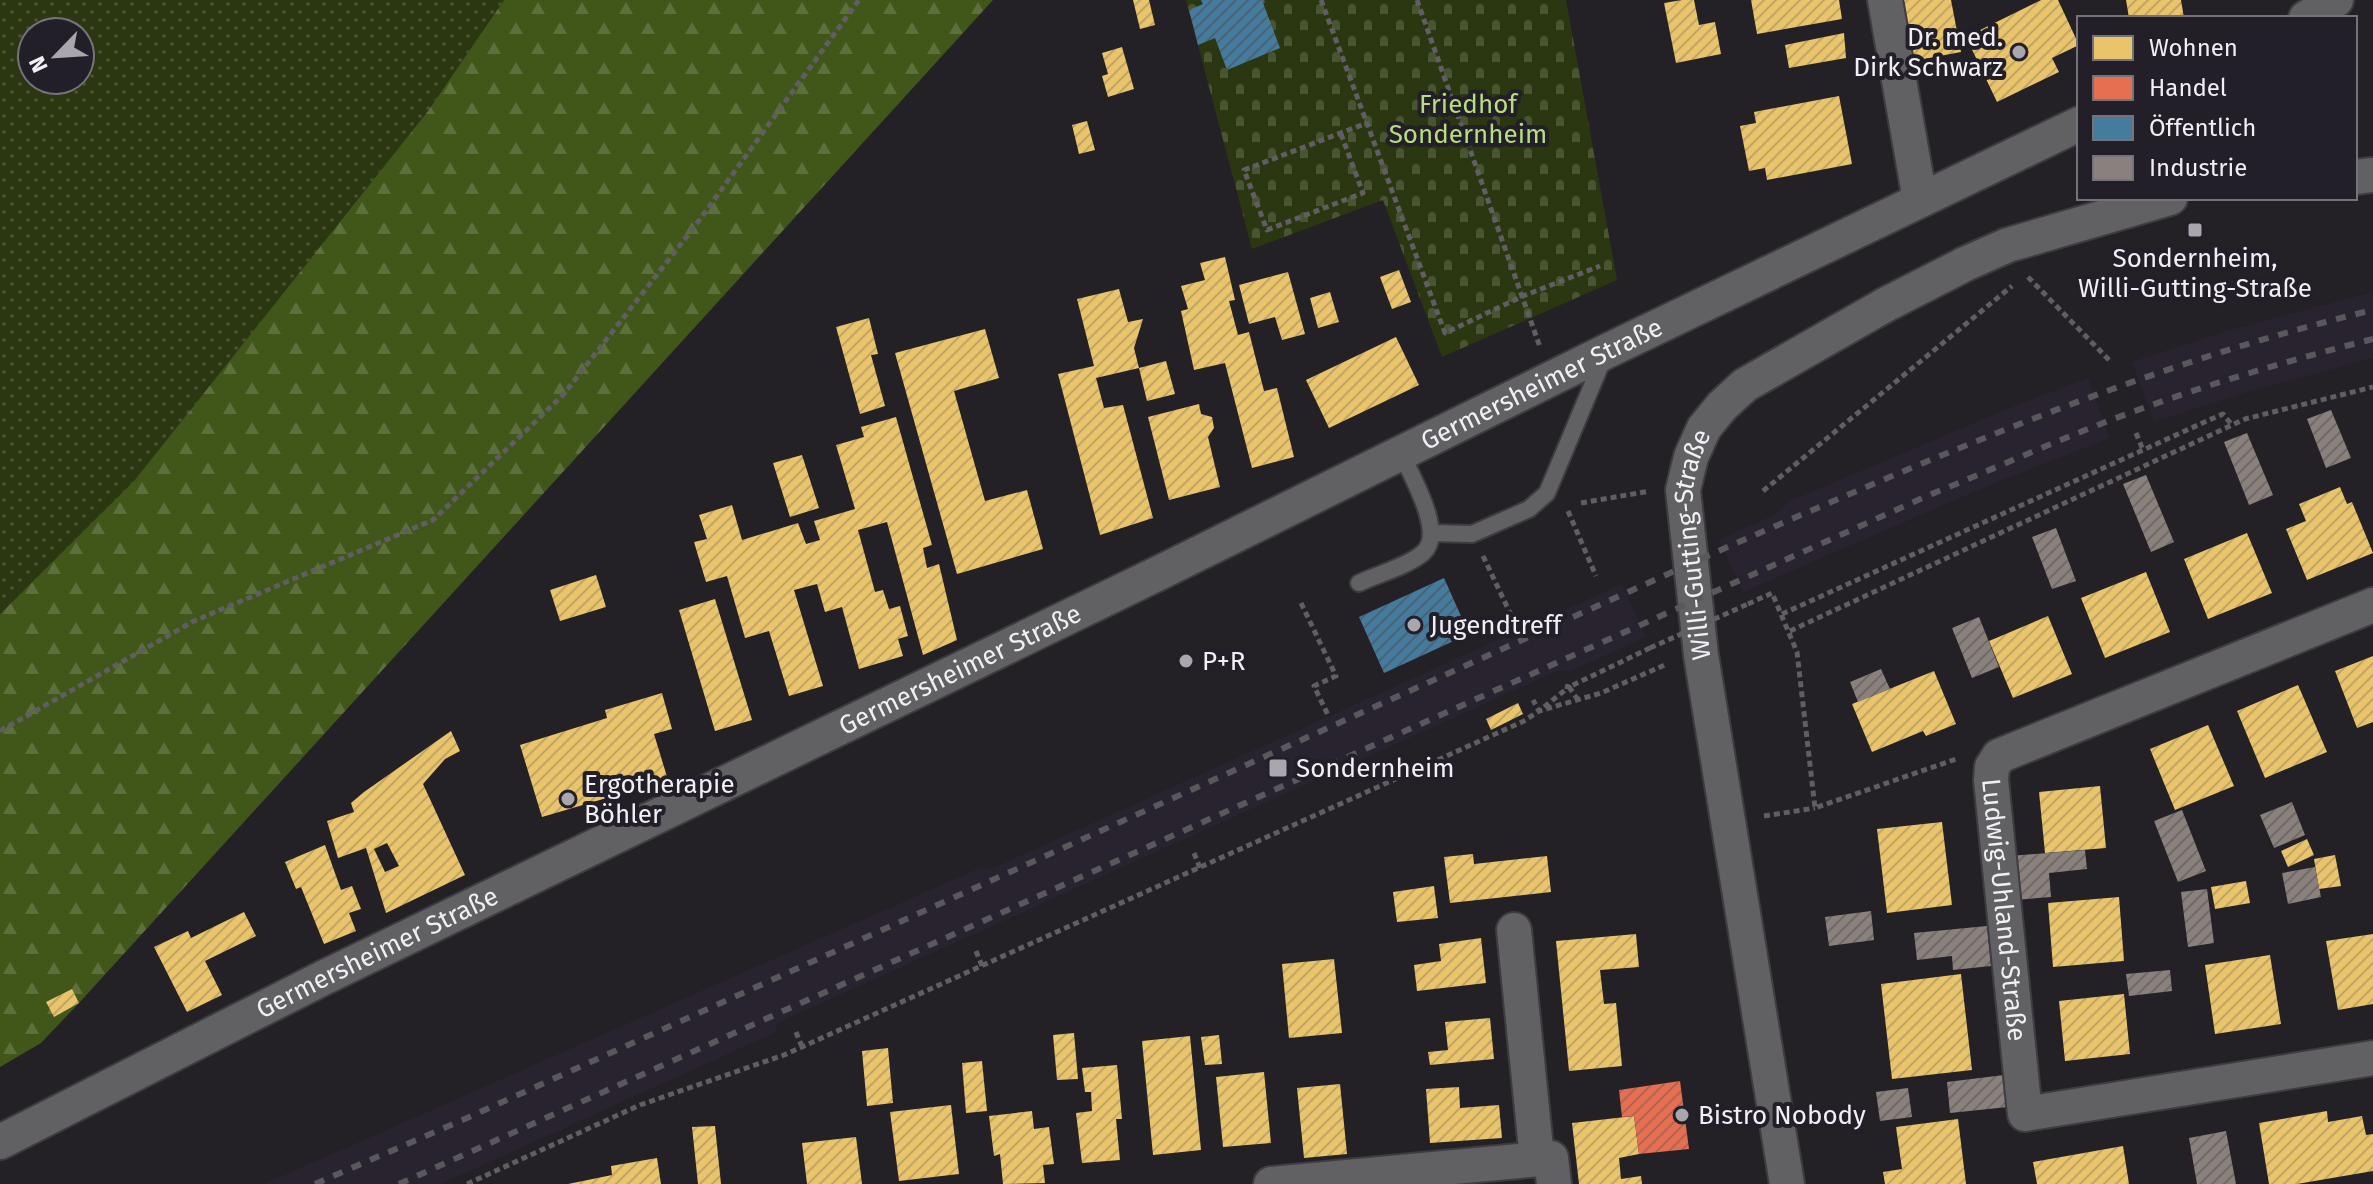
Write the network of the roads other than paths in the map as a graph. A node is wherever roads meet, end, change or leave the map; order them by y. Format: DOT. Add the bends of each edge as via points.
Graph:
graph roads {
  1 [pos="1885,0"];
  2 [pos="2336,0"];
  3 [pos="2309,16"];
  4 [pos="2077,125"];
  5 [pos="1920,200"];
  6 [pos="2163,200"];
  7 [pos="1607,351"];
  8 [pos="1401,453"];
  9 [pos="1431,533"];
  10 [pos="1359,583"];
  11 [pos="2373,605"];
  12 [pos="1514,930"];
  13 [pos="2373,1058"];
  14 [pos="0,1142"];
  15 [pos="1545,1171"];
  16 [pos="1271,1184"];
  17 [pos="1787,1184"];
  1 -- 5 [label="street"];
  2 -- 3 [label="street"];
  4 -- 5 [label="street, Germersheimer Straße"];
  5 -- 7 [label="street, Germersheimer Straße"];
  6 -- 17 [label="street, Willi-Gutting-Straße" via="2008,245 1885,305 1745,385 1704,428 1691,457 1683,490 1701,655"];
  7 -- 8 [label="street, Germersheimer Straße"];
  7 -- 9 [label="lane" via="1547,493 1529,509 1472,534"];
  8 -- 9 [label="lane"];
  8 -- 14 [label="street, Germersheimer Straße" via="323,978"];
  9 -- 10 [label="lane" via="1428,547 1418,556"];
  11 -- 13 [label="street, Ludwig-Uhland-Straße" via="1999,756 1991,780 2025,1114"];
  12 -- 15 [label="street"];
  15 -- 16 [label="street"];
}
